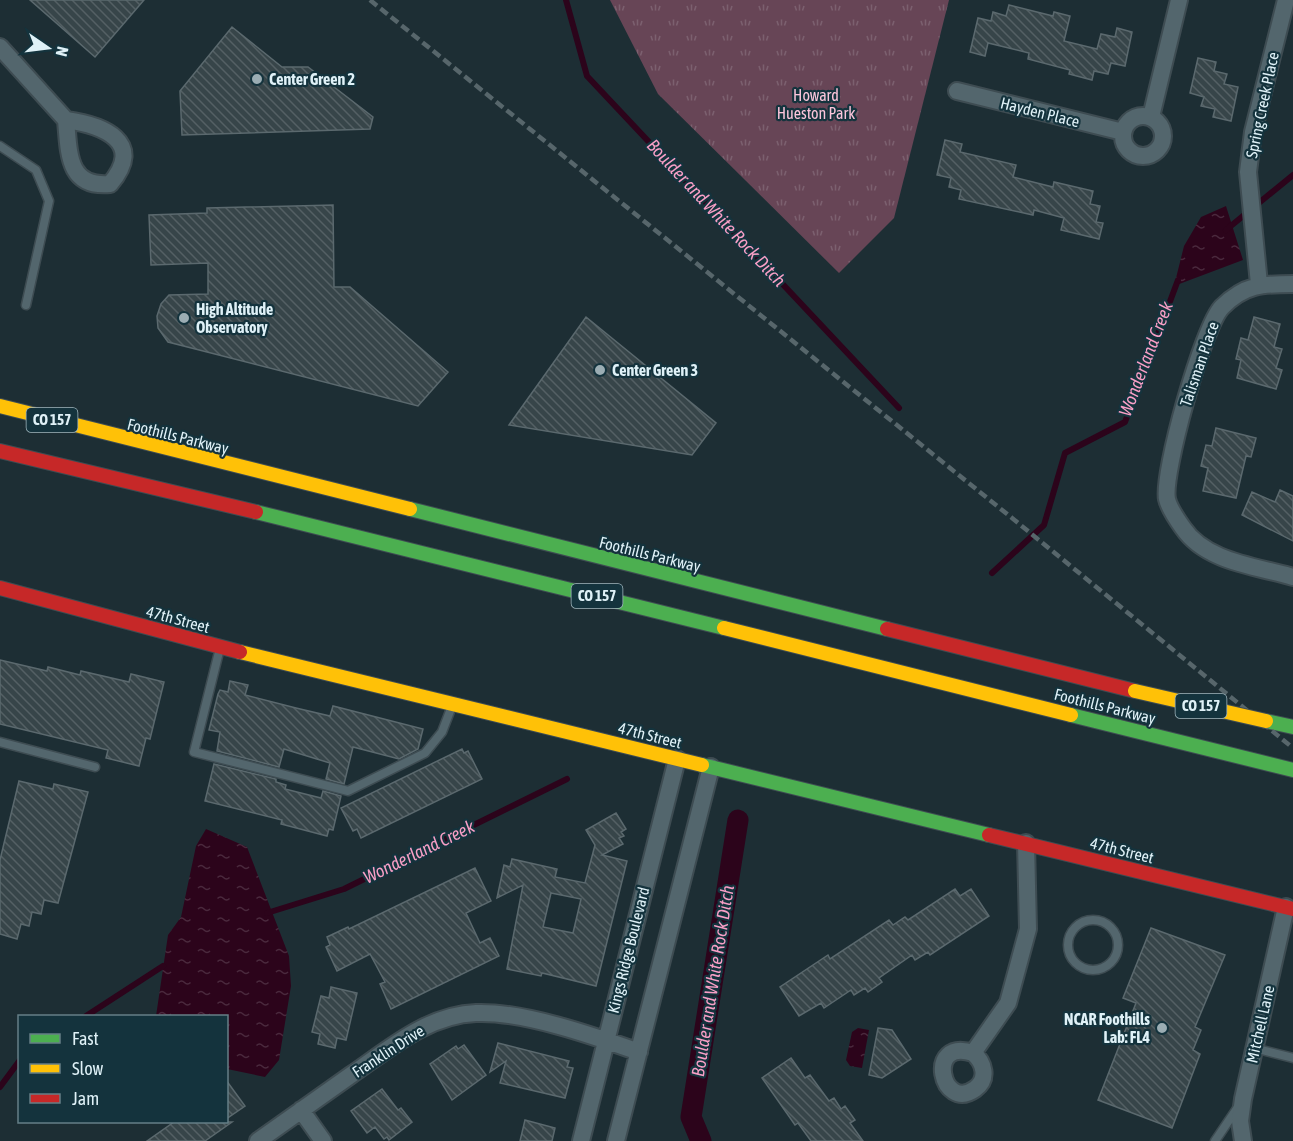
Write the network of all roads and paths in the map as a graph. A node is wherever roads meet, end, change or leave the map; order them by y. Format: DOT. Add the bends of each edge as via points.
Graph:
graph roads {
  1 [pos="1179,0"];
  2 [pos="1286,0"];
  3 [pos="0,47"];
  4 [pos="957,91"];
  5 [pos="1151,117"];
  6 [pos="66,120"];
  7 [pos="1123,132"];
  8 [pos="0,146"];
  9 [pos="1259,284"];
  10 [pos="1293,284"];
  11 [pos="26,304"];
  12 [pos="0,406"];
  13 [pos="0,451"];
  14 [pos="1293,577"];
  15 [pos="0,588"];
  16 [pos="220,647"];
  17 [pos="452,704"];
  18 [pos="1293,728"];
  19 [pos="0,742"];
  20 [pos="677,759"];
  21 [pos="95,767"];
  22 [pos="711,767"];
  23 [pos="1293,770"];
  24 [pos="1026,843"];
  25 [pos="1290,908"];
  26 [pos="1112,962"];
  27 [pos="606,1040"];
  28 [pos="1254,1048"];
  29 [pos="639,1052"];
  30 [pos="974,1053"];
  31 [pos="1293,1058"];
  32 [pos="1243,1099"];
  33 [pos="301,1110"];
  34 [pos="258,1141"];
  35 [pos="323,1141"];
  36 [pos="580,1141"];
  37 [pos="616,1141"];
  38 [pos="1215,1141"];
  39 [pos="1243,1141"];
  1 -- 5 [label="street"];
  2 -- 9 [label="street, Spring Creek Place" via="1253,132 1248,172"];
  3 -- 6 [label="street"];
  4 -- 7 [label="street, Hayden Place"];
  5 -- 7 [label="street" via="1135,116"];
  5 -- 7 [label="street" via="1159,123 1164,136 1154,153 1142,156 1129,151"];
  8 -- 11 [label="lane" via="36,170 49,201"];
  9 -- 10 [label="street, Talisman Place"];
  9 -- 14 [label="street, Talisman Place" via="1236,296 1215,316 1194,371 1176,438 1167,499 1183,529 1212,554"];
  12 -- 18 [label="main road, Foothills Parkway / CO 157, bridge"];
  13 -- 23 [label="main road, Foothills Parkway / CO 157"];
  15 -- 16 [label="main road, 47th Street"];
  16 -- 17 [label="main road, 47th Street"];
  16 -- 17 [label="lane" via="194,752 337,788 348,790 426,753 442,732"];
  17 -- 20 [label="main road, 47th Street"];
  19 -- 21 [label="lane"];
  20 -- 22 [label="main road, 47th Street"];
  20 -- 27 [label="street, Kings Ridge Boulevard"];
  22 -- 24 [label="main road, 47th Street"];
  22 -- 29 [label="street"];
  24 -- 25 [label="main road, 47th Street"];
  24 -- 30 [label="street" via="1028,930 1008,1003"];
  25 -- 28 [label="street, Mitchell Lane"];
  26 -- 26 [label="lane" via="1118,939 1109,926 1095,920 1075,928 1068,942 1076,963 1098,969"];
  27 -- 29 [label="street, Franklin Drive"];
  27 -- 33 [label="street, Franklin Drive" via="504,1014 474,1013 434,1022 407,1036"];
  27 -- 36 [label="street, Kings Ridge Boulevard"];
  28 -- 31 [label="lane"];
  28 -- 32 [label="street, Mitchell Lane"];
  29 -- 37 [label="street"];
  32 -- 38 [label="lane"];
  32 -- 39 [label="street, Mitchell Lane"];
  33 -- 34 [label="street, Franklin Drive"];
  33 -- 35 [label="street"];
}
